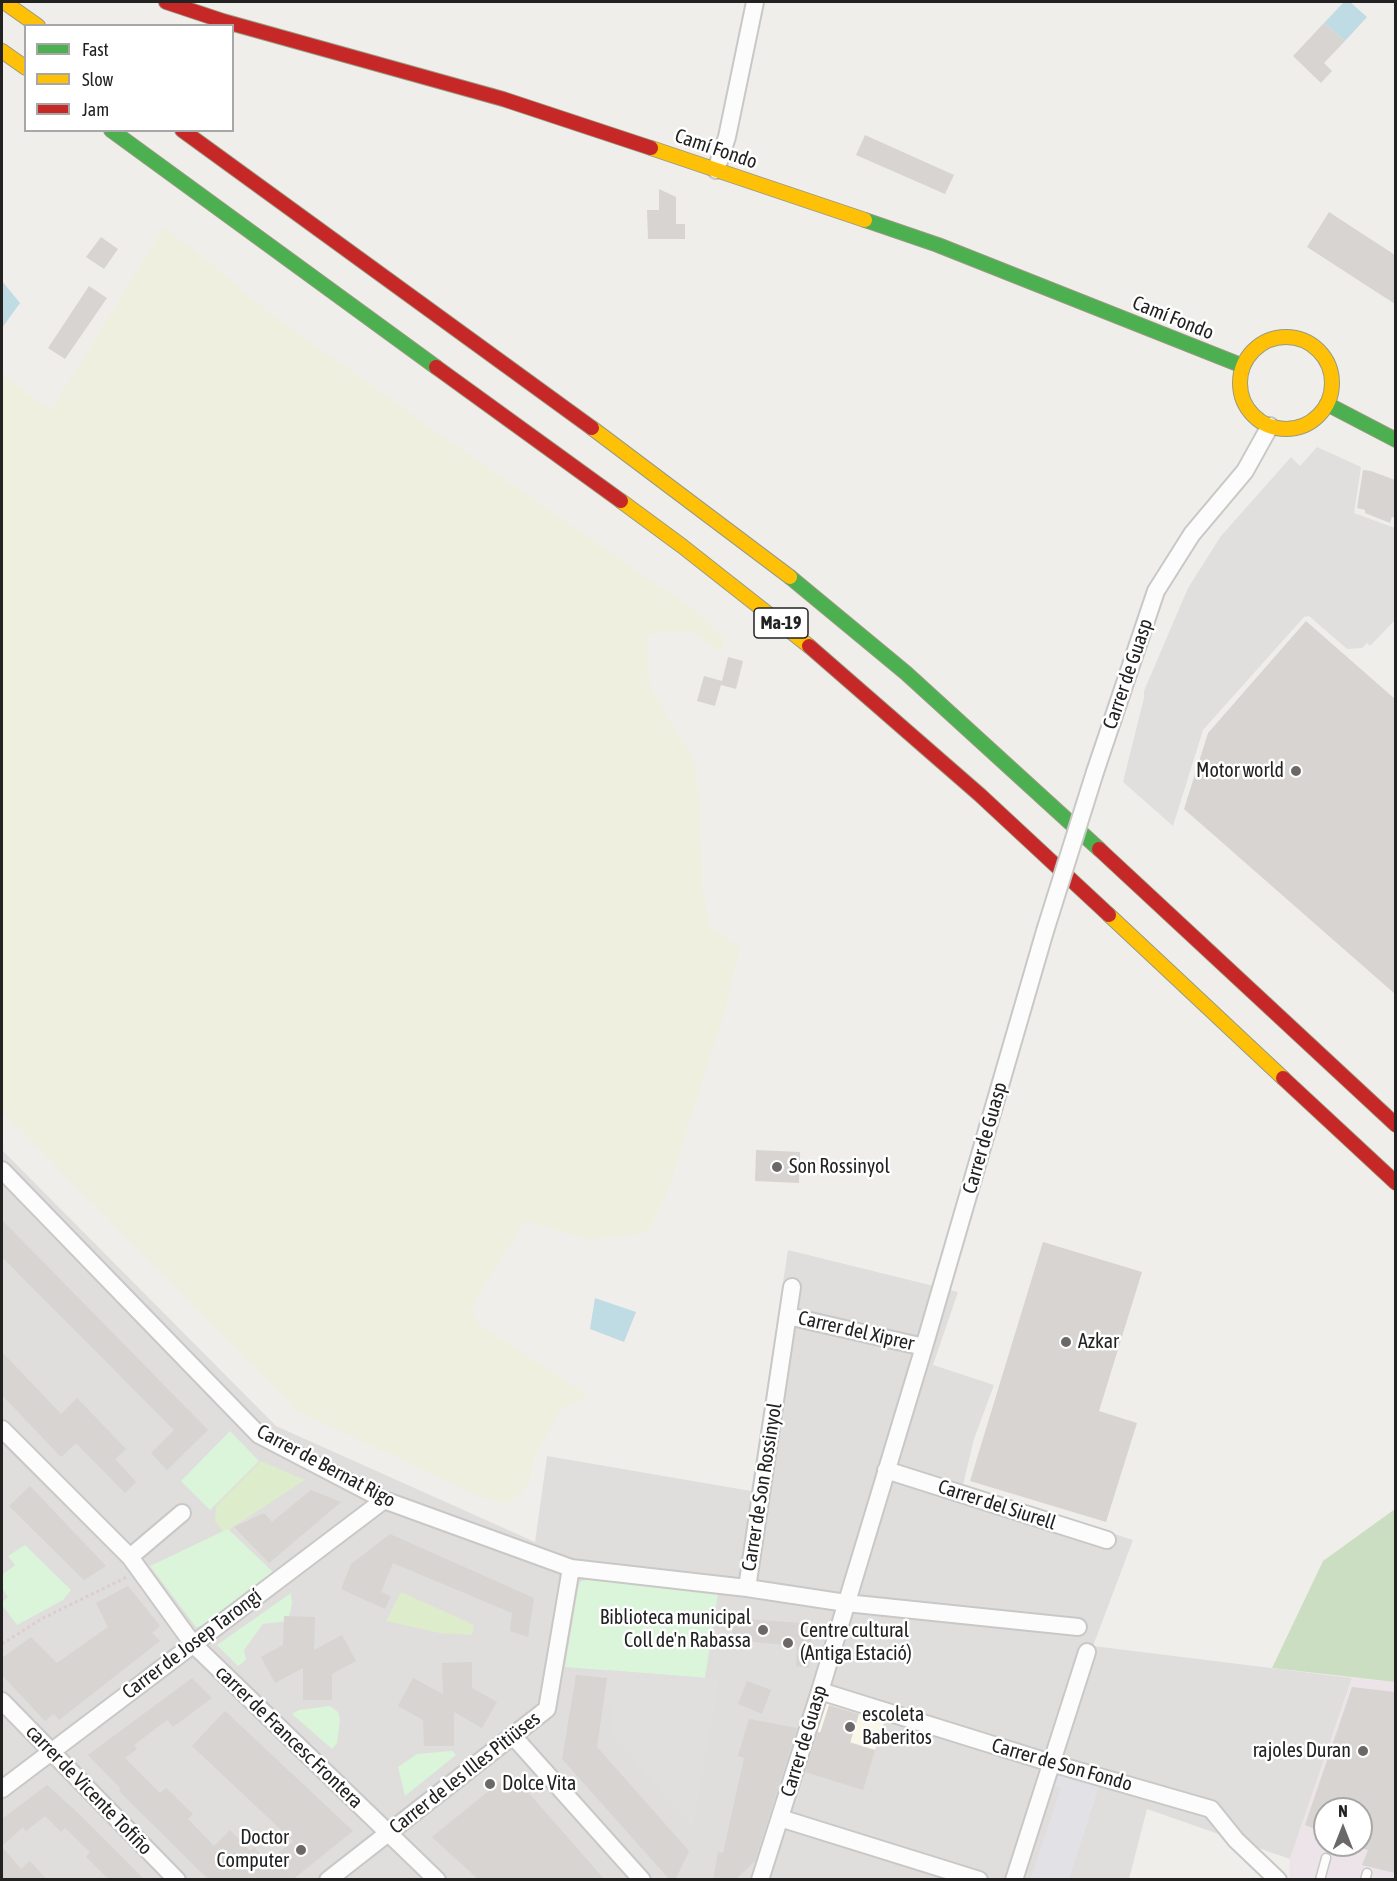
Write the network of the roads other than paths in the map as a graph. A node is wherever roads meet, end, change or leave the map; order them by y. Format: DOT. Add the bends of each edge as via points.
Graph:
graph roads {
  1 [pos="4,2"];
  2 [pos="166,2"];
  3 [pos="755,2"];
  4 [pos="35,24"];
  5 [pos="234,24"];
  6 [pos="234,24"];
  7 [pos="2,51"];
  8 [pos="24,67"];
  9 [pos="114,132"];
  10 [pos="185,132"];
  11 [pos="716,170"];
  12 [pos="1243,366"];
  13 [pos="1327,404"];
  14 [pos="1270,426"];
  15 [pos="1395,440"];
  16 [pos="1395,1125"];
  17 [pos="2,1170"];
  18 [pos="1395,1183"];
  19 [pos="792,1287"];
  20 [pos="788,1316"];
  21 [pos="924,1347"];
  22 [pos="2,1429"];
  23 [pos="886,1470"];
  24 [pos="384,1500"];
  25 [pos="182,1513"];
  26 [pos="1107,1540"];
  27 [pos="130,1557"];
  28 [pos="571,1568"];
  29 [pos="747,1588"];
  30 [pos="846,1603"];
  31 [pos="1078,1627"];
  32 [pos="193,1644"];
  33 [pos="1088,1652"];
  34 [pos="820,1691"];
  35 [pos="2,1701"];
  36 [pos="513,1736"];
  37 [pos="51,1751"];
  38 [pos="1051,1763"];
  39 [pos="2,1790"];
  40 [pos="780,1818"];
  41 [pos="388,1833"];
  42 [pos="1326,1858"];
  43 [pos="762,1872"];
  44 [pos="177,1880"];
  45 [pos="328,1880"];
  46 [pos="437,1880"];
  47 [pos="642,1880"];
  48 [pos="748,1880"];
  49 [pos="979,1880"];
  50 [pos="1014,1880"];
  51 [pos="1278,1880"];
  52 [pos="1320,1880"];
  1 -- 4 [label="main road"];
  2 -- 5 [label="main road, Camí Fondo"];
  3 -- 11 [label="street" via="727,137"];
  6 -- 11 [label="main road, Camí Fondo" via="503,99"];
  7 -- 8 [label="main road"];
  9 -- 18 [label="main road, Ma-19" via="672,539 811,648 980,795"];
  10 -- 16 [label="main road, Ma-19" via="657,475 844,620 939,701"];
  11 -- 12 [label="main road, Camí Fondo" via="938,246"];
  12 -- 13 [label="main road" via="1249,354 1265,342 1298,338 1310,344 1328,364 1331,384"];
  12 -- 14 [label="main road" via="1241,395 1247,408"];
  13 -- 14 [label="main road" via="1319,414 1296,427"];
  13 -- 15 [label="main road"];
  14 -- 21 [label="street, Carrer de Guasp, bridge" via="1245,471 1191,534 1156,591 1046,931"];
  17 -- 24 [label="street, Carrer de Bernat Rigo" via="259,1435"];
  19 -- 20 [label="street, Carrer de Son Rossinyol"];
  20 -- 21 [label="street, Carrer del Xiprer"];
  20 -- 29 [label="street, Carrer de Son Rossinyol"];
  21 -- 23 [label="street, Carrer de Guasp"];
  22 -- 27 [label="street, carrer de Francesc Frontera"];
  23 -- 26 [label="street, Carrer del Siurell"];
  23 -- 30 [label="street, Carrer de Guasp"];
  24 -- 28 [label="street, Carrer de Bernat Rigo"];
  24 -- 32 [label="street, Carrer de Josep Tarongí"];
  25 -- 27 [label="street"];
  27 -- 32 [label="street, carrer de Francesc Frontera"];
  28 -- 29 [label="street, Carrer de Bernat Rigo"];
  28 -- 36 [label="street, Carrer de les Illes Pitiüses" via="547,1708"];
  29 -- 30 [label="street, Carrer de Son Rossinyol"];
  30 -- 31 [label="street, Carrer de Son Rossinyol"];
  30 -- 34 [label="street, Carrer de Guasp"];
  32 -- 37 [label="street, Carrer de Josep Tarongí"];
  32 -- 41 [label="street, carrer de Francesc Frontera"];
  33 -- 38 [label="street"];
  34 -- 38 [label="street, Carrer de Son Fondo"];
  34 -- 40 [label="street, Carrer de Guasp"];
  35 -- 37 [label="street, carrer de Vicente Tofiño"];
  36 -- 41 [label="street, Carrer de les Illes Pitiüses"];
  36 -- 47 [label="street"];
  37 -- 39 [label="street, Carrer de Josep Tarongí"];
  37 -- 44 [label="street, carrer de Vicente Tofiño"];
  38 -- 50 [label="street"];
  38 -- 51 [label="street, Carrer de Son Fondo" via="1211,1809 1236,1840"];
  40 -- 43 [label="street, Carrer de Guasp"];
  40 -- 49 [label="street"];
  41 -- 45 [label="street, Carrer de les Illes Pitiüses"];
  41 -- 46 [label="street, carrer de Francesc Frontera"];
  42 -- 52 [label="lane"];
  43 -- 48 [label="street"];
}
